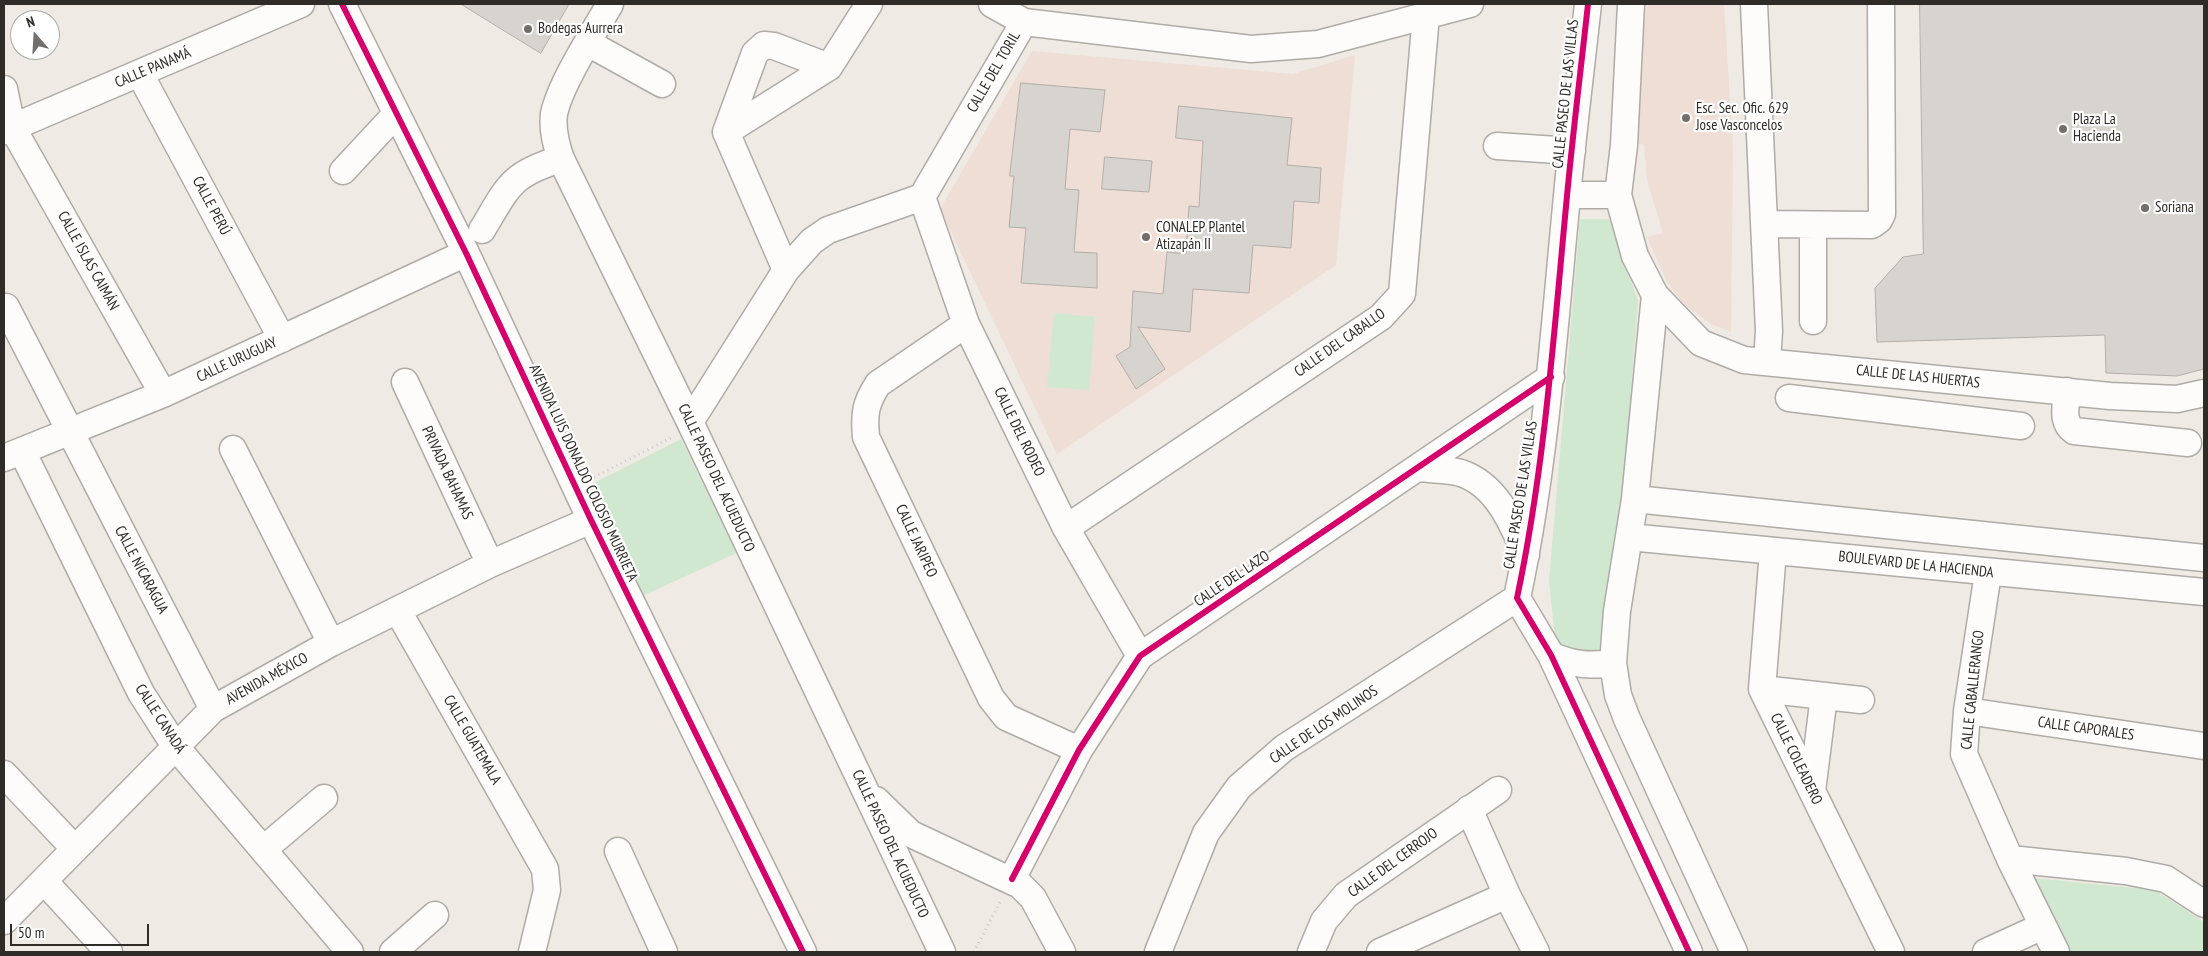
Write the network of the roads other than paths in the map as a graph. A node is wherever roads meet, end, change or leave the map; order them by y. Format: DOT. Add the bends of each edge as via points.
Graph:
graph roads {
  1 [pos="301,4"];
  2 [pos="342,4"];
  3 [pos="610,4"];
  4 [pos="869,4"];
  5 [pos="992,4"];
  6 [pos="1470,4"];
  7 [pos="1588,4"];
  8 [pos="1631,4"];
  9 [pos="1754,4"];
  10 [pos="1881,4"];
  11 [pos="1426,15"];
  12 [pos="1024,22"];
  13 [pos="588,43"];
  14 [pos="829,67"];
  15 [pos="140,74"];
  16 [pos="662,84"];
  17 [pos="4,89"];
  18 [pos="396,114"];
  19 [pos="8,129"];
  20 [pos="726,132"];
  21 [pos="1497,146"];
  22 [pos="1572,151"];
  23 [pos="561,159"];
  24 [pos="343,171"];
  25 [pos="1567,195"];
  26 [pos="1618,196"];
  27 [pos="922,197"];
  28 [pos="1764,224"];
  29 [pos="1813,225"];
  30 [pos="482,230"];
  31 [pos="466,253"];
  32 [pos="786,270"];
  33 [pos="1655,294"];
  34 [pos="6,307"];
  35 [pos="1813,322"];
  36 [pos="966,324"];
  37 [pos="282,339"];
  38 [pos="1768,362"];
  39 [pos="1872,372"];
  40 [pos="1551,377"];
  41 [pos="405,382"];
  42 [pos="2067,391"];
  43 [pos="2204,393"];
  44 [pos="163,394"];
  45 [pos="1789,398"];
  46 [pos="1869,407"];
  47 [pos="690,422"];
  48 [pos="2021,426"];
  49 [pos="69,432"];
  50 [pos="2188,442"];
  51 [pos="233,449"];
  52 [pos="13,454"];
  53 [pos="1418,468"];
  54 [pos="1634,499"];
  55 [pos="591,520"];
  56 [pos="1066,528"];
  57 [pos="1628,537"];
  58 [pos="1773,551"];
  59 [pos="1526,555"];
  60 [pos="2204,558"];
  61 [pos="490,564"];
  62 [pos="1987,580"];
  63 [pos="2204,592"];
  64 [pos="1517,598"];
  65 [pos="398,611"];
  66 [pos="332,643"];
  67 [pos="1551,655"];
  68 [pos="1140,656"];
  69 [pos="1613,663"];
  70 [pos="1762,689"];
  71 [pos="1824,696"];
  72 [pos="1861,700"];
  73 [pos="213,709"];
  74 [pos="1967,711"];
  75 [pos="175,746"];
  76 [pos="2204,746"];
  77 [pos="1079,750"];
  78 [pos="4,774"];
  79 [pos="863,788"];
  80 [pos="1498,790"];
  81 [pos="1812,791"];
  82 [pos="324,798"];
  83 [pos="1469,809"];
  84 [pos="75,849"];
  85 [pos="264,849"];
  86 [pos="618,851"];
  87 [pos="2010,859"];
  88 [pos="1012,879"];
  89 [pos="44,881"];
  90 [pos="1507,895"];
  91 [pos="2204,904"];
  92 [pos="435,916"];
  93 [pos="4,922"];
  94 [pos="2043,926"];
  95 [pos="109,952"];
  96 [pos="350,952"];
  97 [pos="393,952"];
  98 [pos="532,952"];
  99 [pos="664,952"];
  100 [pos="803,952"];
  101 [pos="942,952"];
  102 [pos="1062,952"];
  103 [pos="1158,952"];
  104 [pos="1311,952"];
  105 [pos="1380,952"];
  106 [pos="1536,952"];
  107 [pos="1690,952"];
  108 [pos="1734,952"];
  109 [pos="1891,952"];
  110 [pos="1986,952"];
  111 [pos="2056,952"];
  1 -- 15 [label="street, CALLE PANAMÁ"];
  2 -- 18 [label="street, AVENIDA LUIS DONALDO COLOSIO MURRIETA"];
  3 -- 13 [label="street, CALLE PASEO DEL ACUEDUCTO"];
  4 -- 14 [label="street"];
  5 -- 12 [label="street"];
  6 -- 11 [label="street, CALLE DEL TORIL"];
  7 -- 22 [label="street, CALLE PASEO DE LAS VILLAS"];
  8 -- 26 [label="street" via="1624,145"];
  9 -- 28 [label="street"];
  10 -- 29 [label="street" via="1882,214 1872,225"];
  11 -- 12 [label="street, CALLE DEL TORIL" via="1318,44 1252,49"];
  11 -- 56 [label="street, CALLE DEL CABALLO" via="1402,294 1381,317"];
  12 -- 27 [label="street, CALLE DEL TORIL"];
  13 -- 16 [label="street"];
  13 -- 23 [label="street, CALLE PASEO DEL ACUEDUCTO" via="559,97 554,116 554,139"];
  14 -- 20 [label="street"];
  14 -- 20 [label="street" via="764,45 755,53"];
  15 -- 19 [label="street, CALLE PANAMÁ"];
  15 -- 37 [label="street, CALLE PERÚ"];
  17 -- 19 [label="street, CALLE ISLAS CAIMÁN"];
  18 -- 24 [label="street"];
  18 -- 31 [label="street, AVENIDA LUIS DONALDO COLOSIO MURRIETA"];
  19 -- 44 [label="street, CALLE ISLAS CAIMÁN"];
  20 -- 32 [label="street"];
  21 -- 22 [label="street"];
  22 -- 25 [label="street, CALLE PASEO DE LAS VILLAS"];
  23 -- 30 [label="street" via="525,173 511,183"];
  23 -- 47 [label="street, CALLE PASEO DEL ACUEDUCTO"];
  25 -- 26 [label="street"];
  25 -- 40 [label="street, CALLE PASEO DE LAS VILLAS"];
  26 -- 33 [label="street" via="1635,256"];
  27 -- 32 [label="street" via="828,230 812,241"];
  27 -- 36 [label="street, CALLE DEL RODEO"];
  28 -- 29 [label="street"];
  28 -- 38 [label="street"];
  29 -- 35 [label="street"];
  31 -- 37 [label="street, CALLE URUGUAY"];
  31 -- 55 [label="street, AVENIDA LUIS DONALDO COLOSIO MURRIETA"];
  32 -- 47 [label="street"];
  33 -- 38 [label="street, CALLE DE LAS HUERTAS" via="1701,343 1744,360"];
  33 -- 54 [label="street"];
  34 -- 49 [label="street, CALLE NICARAGUA"];
  36 -- 56 [label="street, CALLE DEL RODEO"];
  36 -- 77 [label="street, CALLE JARIPEO" via="878,384 864,415 866,437 991,698 1006,717"];
  37 -- 44 [label="street, CALLE URUGUAY"];
  38 -- 39 [label="street, CALLE DE LAS HUERTAS"];
  39 -- 42 [label="street, CALLE DE LAS HUERTAS"];
  39 -- 46 [label="street"];
  40 -- 53 [label="street, CALLE DEL LAZO"];
  40 -- 59 [label="street, CALLE PASEO DE LAS VILLAS"];
  41 -- 61 [label="street, PRIVADA BAHAMAS"];
  42 -- 43 [label="street, CALLE DE LAS HUERTAS" via="2177,399"];
  42 -- 50 [label="street" via="2065,420 2074,431"];
  44 -- 49 [label="street, CALLE URUGUAY"];
  45 -- 46 [label="street"];
  46 -- 48 [label="street"];
  47 -- 79 [label="street, CALLE PASEO DEL ACUEDUCTO"];
  49 -- 52 [label="street, CALLE URUGUAY"];
  49 -- 73 [label="street, CALLE NICARAGUA"];
  51 -- 66 [label="street"];
  52 -- 75 [label="street, CALLE CANADÁ" via="141,693"];
  53 -- 59 [label="street" via="1461,473 1485,486 1509,516"];
  53 -- 68 [label="street, CALLE DEL LAZO"];
  54 -- 57 [label="street"];
  54 -- 60 [label="street"];
  55 -- 61 [label="street, AVENIDA MÉXICO"];
  55 -- 100 [label="street, AVENIDA LUIS DONALDO COLOSIO MURRIETA"];
  56 -- 68 [label="street, CALLE DEL RODEO"];
  57 -- 58 [label="street, BOULEVARD DE LA HACIENDA"];
  57 -- 69 [label="street"];
  58 -- 62 [label="street, BOULEVARD DE LA HACIENDA"];
  58 -- 70 [label="street"];
  59 -- 64 [label="street, CALLE PASEO DE LAS VILLAS"];
  61 -- 65 [label="street, AVENIDA MÉXICO"];
  62 -- 63 [label="street, BOULEVARD DE LA HACIENDA"];
  62 -- 74 [label="street, CALLE CABALLERANGO"];
  64 -- 67 [label="street"];
  64 -- 103 [label="street, CALLE DE LOS MOLINOS" via="1284,748 1239,787 1206,833"];
  65 -- 66 [label="street, AVENIDA MÉXICO"];
  65 -- 98 [label="street, CALLE GUATEMALA" via="545,869 547,890"];
  66 -- 73 [label="street, AVENIDA MÉXICO"];
  67 -- 69 [label="street" via="1580,665"];
  67 -- 107 [label="street"];
  68 -- 77 [label="street, CALLE DEL LAZO"];
  69 -- 108 [label="street" via="1618,695 1627,719"];
  70 -- 71 [label="street"];
  70 -- 81 [label="street, CALLE COLEADERO"];
  71 -- 72 [label="street"];
  71 -- 81 [label="street"];
  73 -- 75 [label="street, AVENIDA MÉXICO"];
  74 -- 76 [label="street, CALLE CAPORALES"];
  74 -- 87 [label="street, CALLE CABALLERANGO" via="1964,754"];
  75 -- 84 [label="street, AVENIDA MÉXICO"];
  75 -- 85 [label="street, CALLE CANADÁ"];
  77 -- 88 [label="street, CALLE DEL LAZO"];
  78 -- 84 [label="street"];
  79 -- 88 [label="street" via="911,834"];
  79 -- 101 [label="street, CALLE PASEO DEL ACUEDUCTO"];
  80 -- 83 [label="street, CALLE DEL CERROJO"];
  81 -- 109 [label="street, CALLE COLEADERO"];
  82 -- 85 [label="street"];
  83 -- 90 [label="street"];
  83 -- 104 [label="street, CALLE DEL CERROJO" via="1346,895 1324,921"];
  84 -- 89 [label="street, AVENIDA MÉXICO"];
  85 -- 96 [label="street, CALLE CANADÁ"];
  86 -- 99 [label="street"];
  87 -- 91 [label="street" via="2126,871 2166,879"];
  87 -- 94 [label="street, CALLE CABALLERANGO"];
  88 -- 102 [label="street" via="1033,898"];
  89 -- 93 [label="street, AVENIDA MÉXICO"];
  89 -- 95 [label="street"];
  90 -- 105 [label="street"];
  90 -- 106 [label="street"];
  92 -- 97 [label="street"];
  94 -- 110 [label="street"];
  94 -- 111 [label="street, CALLE CABALLERANGO"];
}
